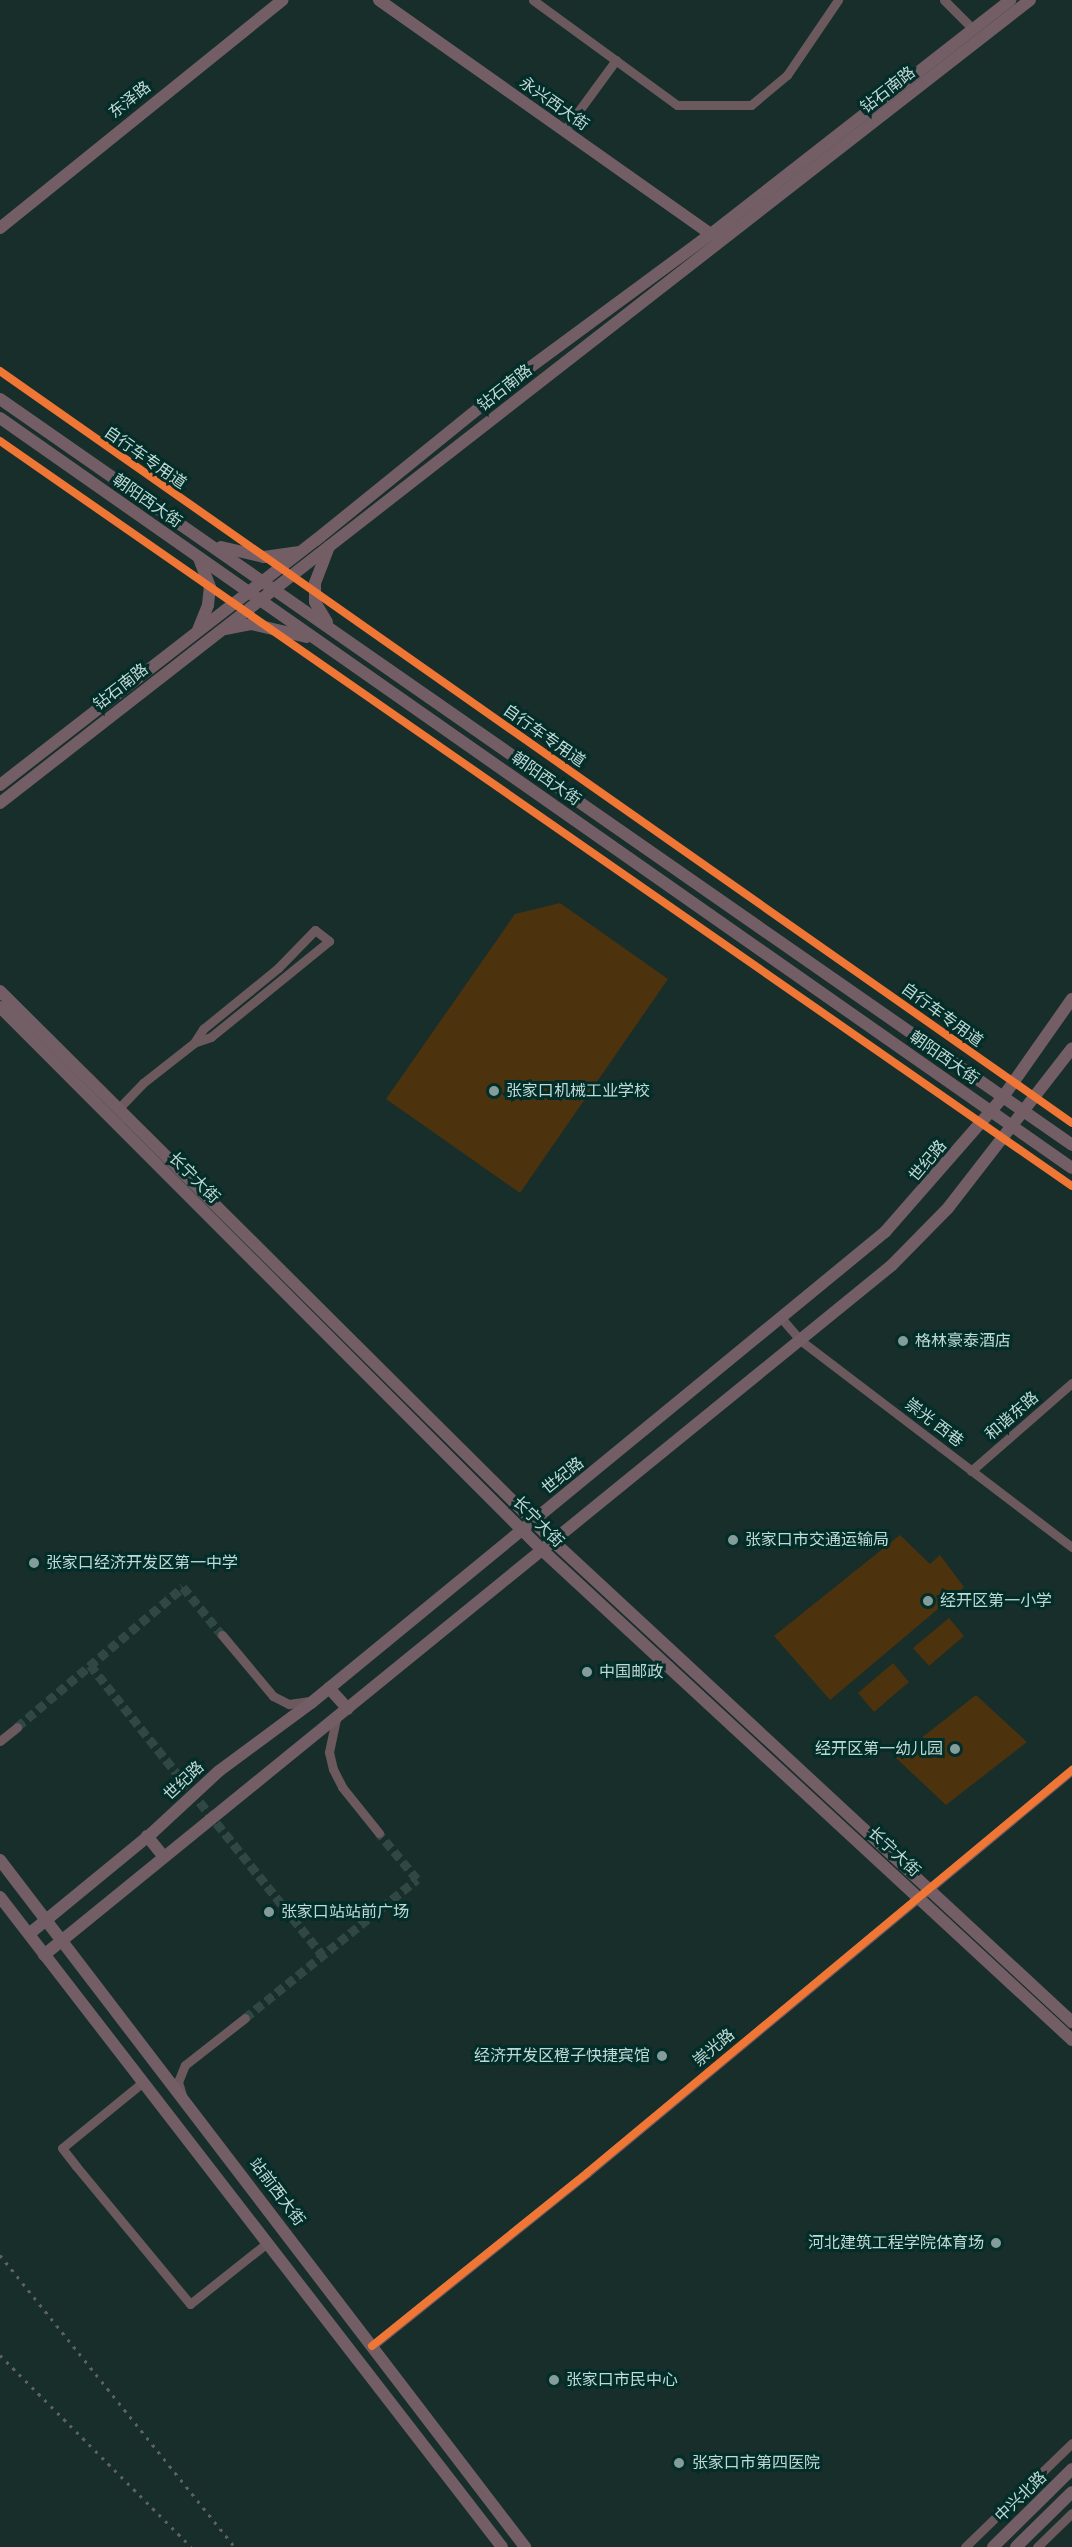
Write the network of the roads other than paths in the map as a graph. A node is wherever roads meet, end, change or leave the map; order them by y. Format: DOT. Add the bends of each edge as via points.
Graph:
graph roads {
  1 [pos="283,0"];
  2 [pos="379,0"];
  3 [pos="533,0"];
  4 [pos="838,0"];
  5 [pos="944,0"];
  6 [pos="1011,0"];
  7 [pos="1030,0"];
  8 [pos="973,29"];
  9 [pos="616,60"];
  10 [pos="564,131"];
  11 [pos="0,228"];
  12 [pos="711,234"];
  13 [pos="0,399"];
  14 [pos="0,418"];
  15 [pos="206,541"];
  16 [pos="331,543"];
  17 [pos="304,549"];
  18 [pos="194,554"];
  19 [pos="268,584"];
  20 [pos="254,595"];
  21 [pos="335,630"];
  22 [pos="213,635"];
  23 [pos="193,636"];
  24 [pos="326,645"];
  25 [pos="0,786"];
  26 [pos="0,803"];
  27 [pos="0,991"];
  28 [pos="1072,999"];
  29 [pos="0,1007"];
  30 [pos="194,1043"];
  31 [pos="1072,1048"];
  32 [pos="1003,1097"];
  33 [pos="118,1109"];
  34 [pos="992,1111"];
  35 [pos="1024,1112"];
  36 [pos="1013,1126"];
  37 [pos="1072,1145"];
  38 [pos="1072,1168"];
  39 [pos="782,1319"];
  40 [pos="800,1340"];
  41 [pos="1072,1383"];
  42 [pos="971,1471"];
  43 [pos="533,1521"];
  44 [pos="522,1530"];
  45 [pos="553,1541"];
  46 [pos="1072,1547"];
  47 [pos="542,1550"];
  48 [pos="222,1635"];
  49 [pos="329,1688"];
  50 [pos="318,1697"];
  51 [pos="348,1709"];
  52 [pos="336,1719"];
  53 [pos="17,1727"];
  54 [pos="0,1741"];
  55 [pos="1072,1770"];
  56 [pos="380,1833"];
  57 [pos="147,1836"];
  58 [pos="164,1857"];
  59 [pos="0,1860"];
  60 [pos="922,1892"];
  61 [pos="0,1898"];
  62 [pos="47,1919"];
  63 [pos="29,1934"];
  64 [pos="63,1940"];
  65 [pos="44,1955"];
  66 [pos="245,2018"];
  67 [pos="1072,2022"];
  68 [pos="1072,2040"];
  69 [pos="143,2082"];
  70 [pos="182,2095"];
  71 [pos="233,2161"];
  72 [pos="214,2175"];
  73 [pos="267,2243"];
  74 [pos="372,2346"];
  75 [pos="1072,2443"];
  76 [pos="1072,2469"];
  77 [pos="1072,2492"];
  78 [pos="1072,2513"];
  79 [pos="502,2547"];
  80 [pos="525,2547"];
  81 [pos="965,2547"];
  82 [pos="993,2547"];
  83 [pos="1016,2547"];
  84 [pos="1037,2547"];
  1 -- 11 [label="main road, 东泽路"];
  2 -- 10 [label="main road, 永兴西大街"];
  3 -- 9 [label="street"];
  4 -- 9 [label="street" via="787,75 751,105 677,105"];
  5 -- 8 [label="street"];
  6 -- 8 [label="main road, 钻石南路"];
  7 -- 16 [label="main road, 钻石南路"];
  8 -- 12 [label="main road, 钻石南路"];
  9 -- 10 [label="street"];
  10 -- 12 [label="main road, 永兴西大街"];
  12 -- 17 [label="main road, 钻石南路" via="521,374"];
  13 -- 15 [label="main road, 朝阳西大街"];
  14 -- 18 [label="main road, 朝阳西大街"];
  15 -- 17 [label="main road" via="264,557 287,556"];
  15 -- 19 [label="main road, 朝阳西大街"];
  16 -- 19 [label="main road, 钻石南路"];
  16 -- 21 [label="main road" via="317,572 315,602 321,616"];
  17 -- 19 [label="main road, 钻石南路"];
  18 -- 20 [label="main road, 朝阳西大街"];
  18 -- 23 [label="main road" via="204,567 210,587 204,618"];
  19 -- 20 [label="main road, 钻石南路"];
  19 -- 21 [label="main road, 朝阳西大街"];
  20 -- 22 [label="main road, 钻石南路"];
  20 -- 23 [label="main road, 钻石南路"];
  20 -- 24 [label="main road, 朝阳西大街"];
  21 -- 32 [label="main road, 朝阳西大街"];
  22 -- 24 [label="main road" via="251,624 287,630"];
  22 -- 26 [label="main road, 钻石南路"];
  23 -- 25 [label="main road, 钻石南路"];
  24 -- 34 [label="main road, 朝阳西大街"];
  27 -- 33 [label="main road, 长宁大街"];
  28 -- 32 [label="main road, 世纪路"];
  29 -- 44 [label="main road, 长宁大街"];
  30 -- 30 [label="street" via="211,1037 329,941 315,930 278,968 203,1029"];
  30 -- 33 [label="street"];
  31 -- 35 [label="main road"];
  32 -- 34 [label="main road, 世纪路"];
  32 -- 35 [label="main road, 朝阳西大街"];
  33 -- 43 [label="main road, 长宁大街"];
  34 -- 36 [label="main road, 朝阳西大街"];
  34 -- 39 [label="main road, 世纪路" via="885,1232"];
  35 -- 36 [label="main road"];
  35 -- 37 [label="main road, 朝阳西大街"];
  36 -- 38 [label="main road, 朝阳西大街"];
  36 -- 40 [label="main road" via="948,1208 918,1239"];
  39 -- 40 [label="street, 崇光 西巷"];
  39 -- 43 [label="main road, 世纪路"];
  40 -- 42 [label="street, 崇光 西巷"];
  40 -- 45 [label="main road"];
  41 -- 42 [label="street, 和谐东路"];
  42 -- 46 [label="street, 崇光 西巷"];
  43 -- 44 [label="main road, 世纪路"];
  43 -- 45 [label="main road, 长宁大街"];
  44 -- 47 [label="main road, 长宁大街"];
  44 -- 49 [label="main road, 世纪路"];
  45 -- 47 [label="main road"];
  45 -- 60 [label="main road, 长宁大街"];
  47 -- 51 [label="main road"];
  47 -- 60 [label="main road, 长宁大街"];
  48 -- 50 [label="street" via="273,1696 297,1705"];
  49 -- 50 [label="main road, 世纪路"];
  49 -- 51 [label="main road"];
  50 -- 57 [label="main road, 世纪路" via="219,1771"];
  51 -- 52 [label="main road"];
  52 -- 56 [label="street" via="329,1752 333,1769 342,1787"];
  52 -- 58 [label="main road"];
  53 -- 54 [label="street"];
  55 -- 60 [label="street, 崇光路"];
  57 -- 58 [label="main road"];
  57 -- 62 [label="main road, 世纪路"];
  58 -- 64 [label="main road"];
  59 -- 62 [label="main road, 站前西大街"];
  60 -- 67 [label="main road, 长宁大街"];
  60 -- 68 [label="main road, 长宁大街"];
  60 -- 74 [label="street, 崇光路" via="587,2173"];
  61 -- 63 [label="main road"];
  62 -- 63 [label="main road, 世纪路"];
  62 -- 64 [label="main road, 站前西大街"];
  63 -- 65 [label="main road"];
  64 -- 65 [label="main road"];
  64 -- 70 [label="main road, 站前西大街"];
  65 -- 69 [label="main road"];
  66 -- 70 [label="street" via="185,2065 178,2082"];
  69 -- 72 [label="main road"];
  69 -- 73 [label="street" via="62,2148 190,2304"];
  70 -- 71 [label="main road, 站前西大街"];
  71 -- 72 [label="main road"];
  71 -- 74 [label="main road, 站前西大街"];
  72 -- 73 [label="main road"];
  73 -- 79 [label="main road"];
  74 -- 80 [label="main road, 站前西大街"];
  75 -- 81 [label="street"];
  76 -- 82 [label="main road, 中兴北路"];
  77 -- 83 [label="main road, 中兴北路"];
  78 -- 84 [label="street"];
}
